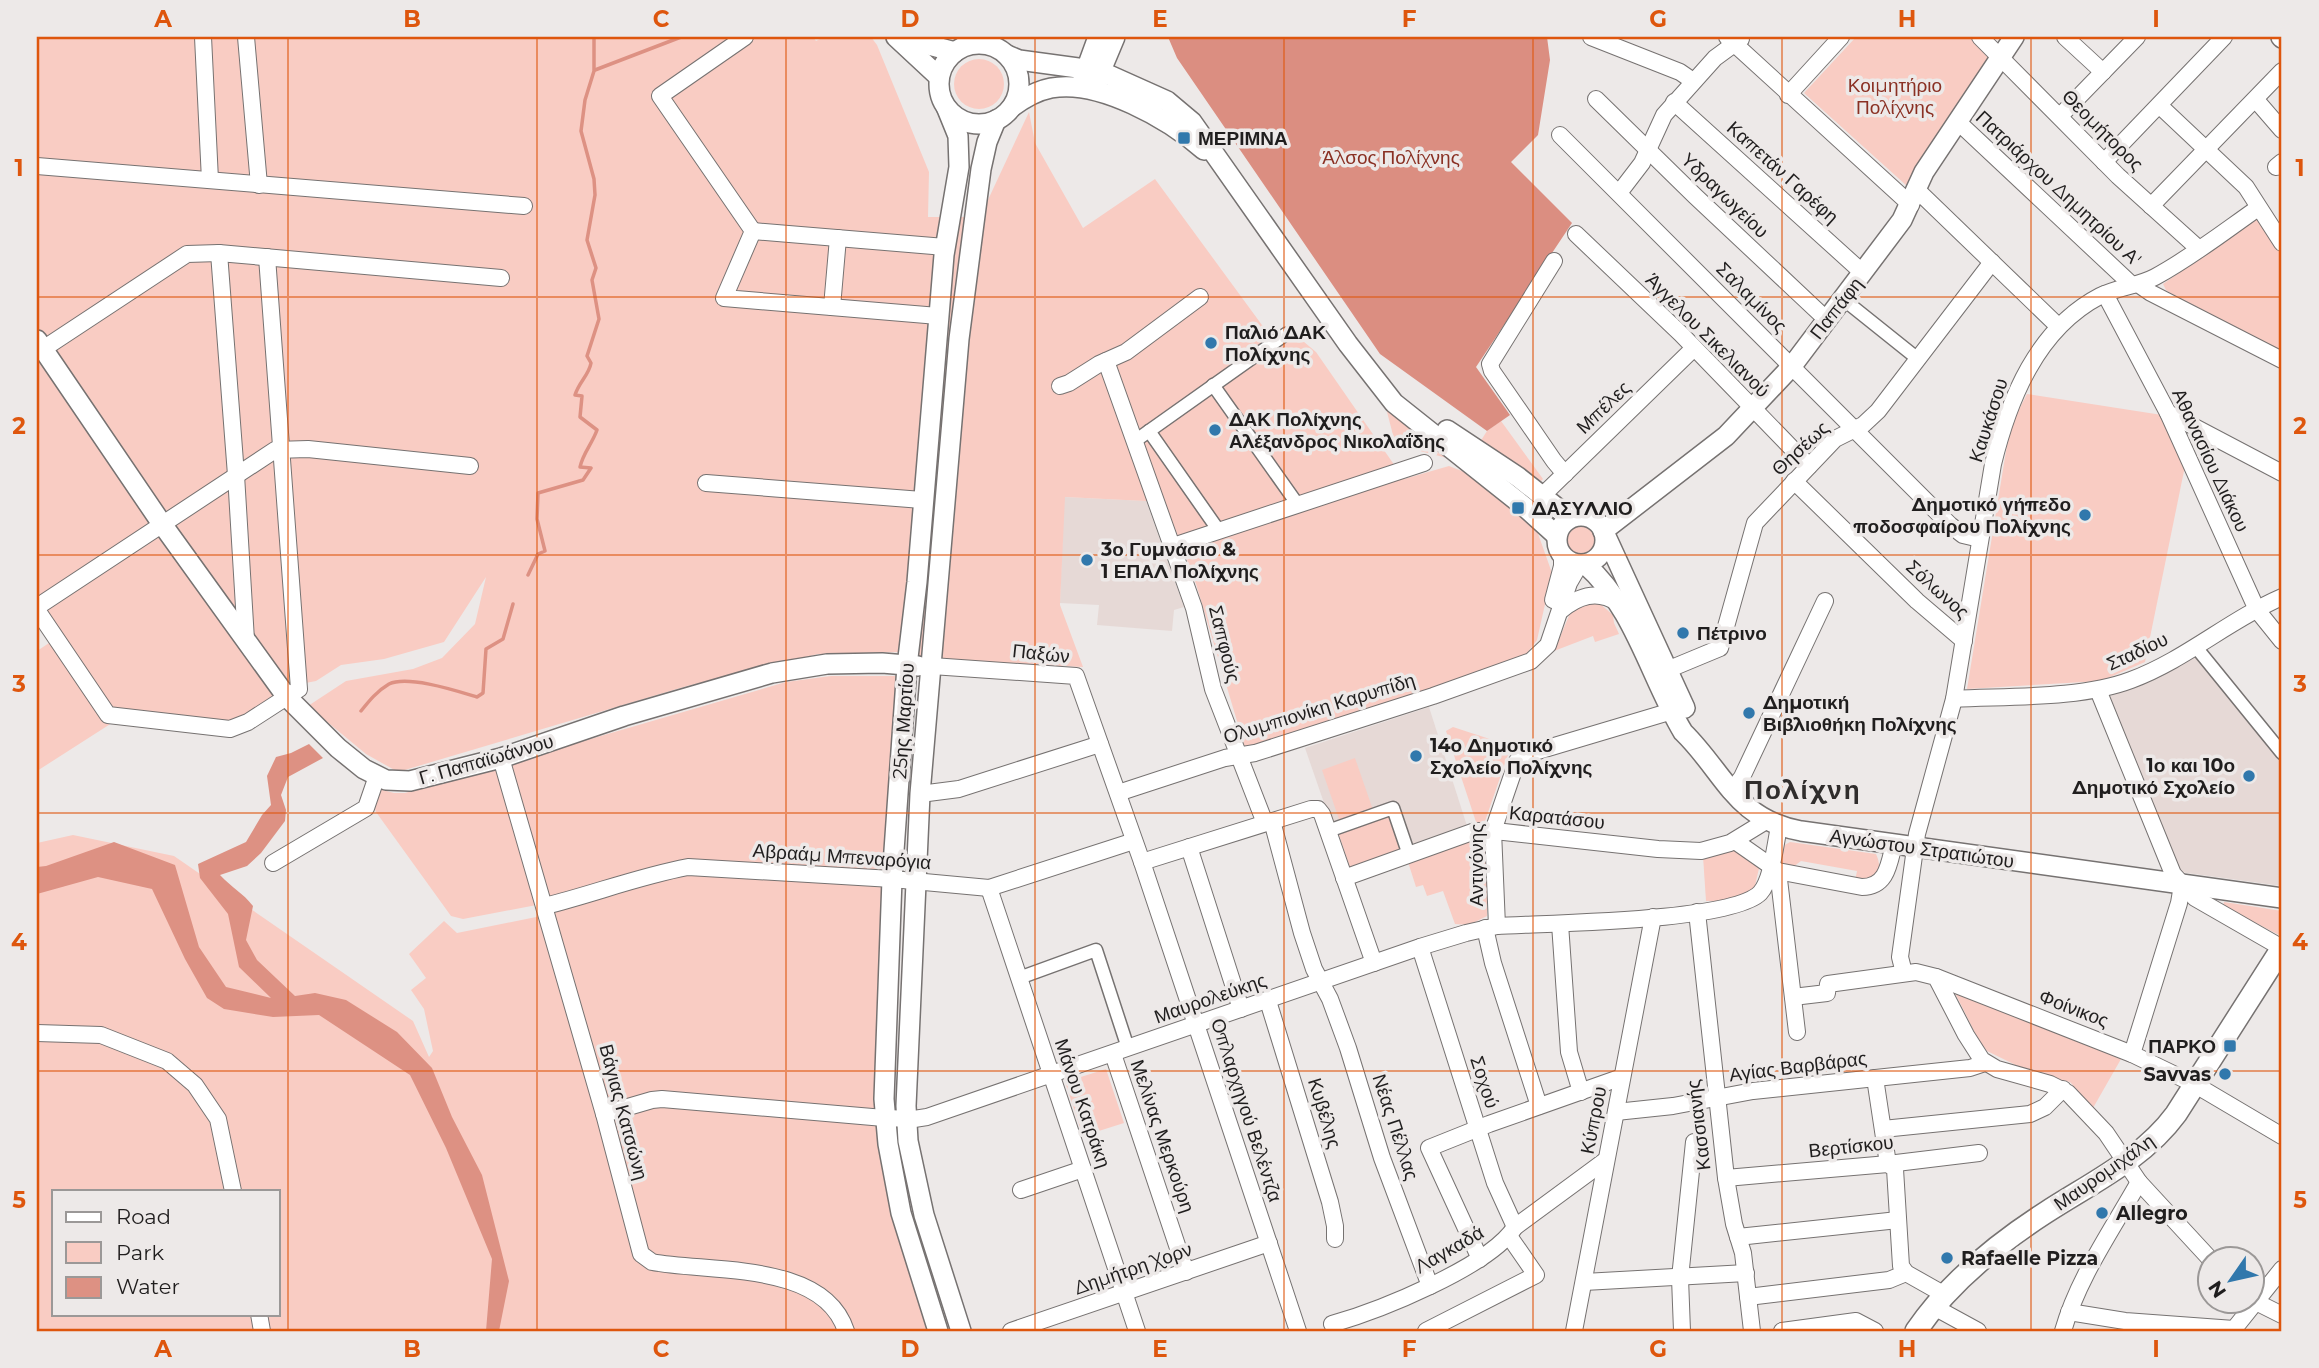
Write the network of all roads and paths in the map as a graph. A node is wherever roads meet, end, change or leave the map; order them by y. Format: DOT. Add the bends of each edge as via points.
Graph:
graph roads {
  1 [pos="202,37"];
  2 [pos="246,37"];
  3 [pos="745,37"];
  4 [pos="896,37"];
  5 [pos="916,37"];
  6 [pos="1098,37"];
  7 [pos="1115,37"];
  8 [pos="1591,37"];
  9 [pos="1841,37"];
  10 [pos="1980,37"];
  11 [pos="2014,37"];
  12 [pos="2065,37"];
  13 [pos="2137,37"];
  14 [pos="2224,37"];
  15 [pos="1735,39"];
  16 [pos="965,44"];
  17 [pos="1007,55"];
  18 [pos="2000,56"];
  19 [pos="1093,69"];
  20 [pos="2282,71"];
  21 [pos="2103,72"];
  22 [pos="939,77"];
  23 [pos="1693,81"];
  24 [pos="1086,90"];
  25 [pos="1788,94"];
  26 [pos="1597,99"];
  27 [pos="2256,100"];
  28 [pos="1674,102"];
  29 [pos="2160,106"];
  30 [pos="1012,107"];
  31 [pos="947,109"];
  32 [pos="2060,116"];
  33 [pos="996,120"];
  34 [pos="1957,121"];
  35 [pos="2282,130"];
  36 [pos="1560,135"];
  37 [pos="1649,150"];
  38 [pos="2207,150"];
  39 [pos="2104,162"];
  40 [pos="37,166"];
  41 [pos="1228,172"];
  42 [pos="210,180"];
  43 [pos="259,185"];
  44 [pos="1619,193"];
  45 [pos="1914,197"];
  46 [pos="524,206"];
  47 [pos="2151,206"];
  48 [pos="2258,208"];
  49 [pos="753,231"];
  50 [pos="1576,234"];
  51 [pos="838,238"];
  52 [pos="2282,243"];
  53 [pos="945,247"];
  54 [pos="2199,249"];
  55 [pos="219,253"];
  56 [pos="267,257"];
  57 [pos="1554,261"];
  58 [pos="1992,262"];
  59 [pos="1863,273"];
  60 [pos="501,278"];
  61 [pos="2135,285"];
  62 [pos="2105,293"];
  63 [pos="1200,297"];
  64 [pos="1843,299"];
  65 [pos="832,307"];
  66 [pos="938,316"];
  67 [pos="1827,320"];
  68 [pos="2058,326"];
  69 [pos="1286,334"];
  70 [pos="40,345"];
  71 [pos="1694,348"];
  72 [pos="1918,359"];
  73 [pos="2282,360"];
  74 [pos="1106,361"];
  75 [pos="1791,366"];
  76 [pos="1378,381"];
  77 [pos="1213,385"];
  78 [pos="1060,386"];
  79 [pos="1753,409"];
  80 [pos="2168,413"];
  81 [pos="1149,430"];
  82 [pos="1854,430"];
  83 [pos="1135,441"];
  84 [pos="283,448"];
  85 [pos="1424,463"];
  86 [pos="470,466"];
  87 [pos="1809,466"];
  88 [pos="2282,473"];
  89 [pos="1565,474"];
  90 [pos="236,475"];
  91 [pos="1794,481"];
  92 [pos="706,483"];
  93 [pos="1542,496"];
  94 [pos="922,500"];
  95 [pos="1298,505"];
  96 [pos="1570,518"];
  97 [pos="162,524"];
  98 [pos="1219,531"];
  99 [pos="1604,532"];
  100 [pos="1980,539"];
  101 [pos="1560,545"];
  102 [pos="1172,546"];
  103 [pos="1583,564"];
  104 [pos="2282,597"];
  105 [pos="1825,601"];
  106 [pos="1622,607"];
  107 [pos="37,609"];
  108 [pos="2257,610"];
  109 [pos="1560,611"];
  110 [pos="246,640"];
  111 [pos="1964,641"];
  112 [pos="2282,641"];
  113 [pos="2195,646"];
  114 [pos="1531,661"];
  115 [pos="907,666"];
  116 [pos="932,666"];
  117 [pos="1667,670"];
  118 [pos="2098,690"];
  119 [pos="286,696"];
  120 [pos="1954,699"];
  121 [pos="1672,711"];
  122 [pos="1100,744"];
  123 [pos="1697,745"];
  124 [pos="2282,753"];
  125 [pos="1241,756"];
  126 [pos="501,758"];
  127 [pos="376,776"];
  128 [pos="1731,792"];
  129 [pos="1118,793"];
  130 [pos="920,794"];
  131 [pos="1268,822"];
  132 [pos="1773,824"];
  133 [pos="1328,831"];
  134 [pos="1493,831"];
  135 [pos="1135,841"];
  136 [pos="1735,841"];
  137 [pos="1894,844"];
  138 [pos="1915,847"];
  139 [pos="1189,848"];
  140 [pos="1409,855"];
  141 [pos="1142,862"];
  142 [pos="273,863"];
  143 [pos="1774,869"];
  144 [pos="1344,878"];
  145 [pos="892,879"];
  146 [pos="915,881"];
  147 [pos="2182,885"];
  148 [pos="989,888"];
  149 [pos="2282,898"];
  150 [pos="545,906"];
  151 [pos="1697,912"];
  152 [pos="1653,917"];
  153 [pos="1560,924"];
  154 [pos="1491,927"];
  155 [pos="1420,947"];
  156 [pos="2282,948"];
  157 [pos="1374,963"];
  158 [pos="1903,973"];
  159 [pos="1936,977"];
  160 [pos="1019,978"];
  161 [pos="1321,982"];
  162 [pos="1793,997"];
  163 [pos="1268,1000"];
  164 [pos="1241,1009"];
  165 [pos="1196,1025"];
  166 [pos="1797,1032"];
  167 [pos="37,1033"];
  168 [pos="1121,1051"];
  169 [pos="2132,1054"];
  170 [pos="1985,1063"];
  171 [pos="1051,1075"];
  172 [pos="1622,1077"];
  173 [pos="1875,1078"];
  174 [pos="2194,1084"];
  175 [pos="2063,1089"];
  176 [pos="1581,1092"];
  177 [pos="1716,1097"];
  178 [pos="1539,1106"];
  179 [pos="1616,1112"];
  180 [pos="604,1114"];
  181 [pos="884,1118"];
  182 [pos="906,1119"];
  183 [pos="1478,1128"];
  184 [pos="1883,1129"];
  185 [pos="2282,1136"];
  186 [pos="1694,1142"];
  187 [pos="1979,1153"];
  188 [pos="1606,1160"];
  189 [pos="2125,1161"];
  190 [pos="1888,1164"];
  191 [pos="1083,1169"];
  192 [pos="1726,1178"];
  193 [pos="2139,1182"];
  194 [pos="233,1190"];
  195 [pos="1021,1190"];
  196 [pos="1898,1220"];
  197 [pos="1512,1232"];
  198 [pos="1738,1237"];
  199 [pos="1335,1239"];
  200 [pos="1269,1244"];
  201 [pos="2199,1246"];
  202 [pos="1480,1259"];
  203 [pos="2282,1269"];
  204 [pos="1186,1272"];
  205 [pos="1746,1273"];
  206 [pos="1906,1273"];
  207 [pos="1680,1278"];
  208 [pos="1584,1282"];
  209 [pos="1430,1286"];
  210 [pos="2266,1287"];
  211 [pos="1125,1293"];
  212 [pos="1748,1297"];
  213 [pos="1940,1301"];
  214 [pos="2266,1307"];
  215 [pos="2069,1312"];
  216 [pos="2282,1315"];
  217 [pos="2243,1316"];
  218 [pos="1053,1324"];
  219 [pos="1332,1324"];
  220 [pos="846,1331"];
  221 [pos="938,1331"];
  222 [pos="961,1331"];
  223 [pos="1011,1331"];
  224 [pos="1137,1331"];
  225 [pos="1298,1331"];
  226 [pos="1426,1331"];
  227 [pos="1574,1331"];
  228 [pos="1682,1331"];
  229 [pos="1752,1331"];
  230 [pos="1782,1331"];
  231 [pos="1875,1331"];
  232 [pos="1916,1331"];
  233 [pos="1978,1331"];
  234 [pos="2063,1331"];
  1 -- 42 [label="street"];
  2 -- 43 [label="street"];
  3 -- 49 [label="street" via="660,96"];
  4 -- 22 [label="street"];
  5 -- 16 [label="street" via="929,45"];
  6 -- 19 [label="street"];
  7 -- 19 [label="street"];
  8 -- 23 [label="street"];
  9 -- 25 [label="street"];
  10 -- 18 [label="street, Θεομήτορος"];
  11 -- 18 [label="street, Παπάφη"];
  12 -- 21 [label="street"];
  13 -- 21 [label="street"];
  14 -- 29 [label="street"];
  15 -- 23 [label="street"];
  15 -- 25 [label="street"];
  16 -- 17 [label="street" via="998,48"];
  16 -- 22 [label="street" via="947,59"];
  17 -- 19 [label="street"];
  17 -- 30 [label="street" via="1019,86"];
  18 -- 32 [label="street, Θεομήτορος"];
  18 -- 34 [label="street, Παπάφη"];
  19 -- 24 [label="street"];
  19 -- 41 [label="street" via="1167,101 1192,122"];
  20 -- 27 [label="street"];
  21 -- 32 [label="street"];
  22 -- 31 [label="street"];
  23 -- 28 [label="street"];
  24 -- 30 [label="street" via="1065,86 1037,92"];
  24 -- 41 [label="street" via="1158,117"];
  25 -- 45 [label="street"];
  26 -- 37 [label="street, Υδραγωγείου"];
  27 -- 35 [label="street"];
  27 -- 38 [label="street"];
  28 -- 37 [label="street" via="1659,122"];
  28 -- 59 [label="street, Καπετάν Γαρέφη"];
  29 -- 38 [label="street"];
  29 -- 39 [label="street"];
  30 -- 33 [label="street"];
  31 -- 33 [label="street" via="970,123"];
  31 -- 53 [label="street, 25ης Μαρτίου" via="960,152"];
  32 -- 39 [label="street, Θεομήτορος"];
  33 -- 116 [label="street, 25ης Μαρτίου" via="981,169 959,339"];
  34 -- 45 [label="street, Παπάφη" via="1924,172"];
  34 -- 61 [label="street, Πατριάρχου Δημητρίου Α'"];
  36 -- 44 [label="street, Σαλαμίνος"];
  37 -- 44 [label="street"];
  37 -- 67 [label="street, Υδραγωγείου"];
  38 -- 47 [label="street"];
  38 -- 48 [label="street" via="2246,187"];
  39 -- 47 [label="street, Θεομήτορος"];
  40 -- 42 [label="street"];
  41 -- 76 [label="street"];
  42 -- 43 [label="street"];
  43 -- 46 [label="street"];
  44 -- 75 [label="street, Σαλαμίνος"];
  45 -- 58 [label="street"];
  45 -- 59 [label="street, Παπάφη"];
  47 -- 54 [label="street, Θεομήτορος"];
  48 -- 52 [label="street"];
  48 -- 54 [label="street, Καυκάσου"];
  49 -- 51 [label="street"];
  49 -- 65 [label="street" via="724,298"];
  50 -- 71 [label="street, Άγγελου Σικελιανού"];
  51 -- 53 [label="street"];
  51 -- 65 [label="street"];
  53 -- 66 [label="street, 25ης Μαρτίου"];
  54 -- 61 [label="street, Καυκάσου"];
  55 -- 56 [label="street"];
  55 -- 70 [label="street" via="187,254"];
  55 -- 90 [label="street"];
  56 -- 60 [label="street"];
  56 -- 84 [label="street"];
  57 -- 89 [label="street" via="1490,368"];
  58 -- 68 [label="street"];
  58 -- 72 [label="street, Θησέως"];
  59 -- 64 [label="street, Παπάφη"];
  61 -- 62 [label="street, Καυκάσου"];
  61 -- 73 [label="street, Πατριάρχου Δημητρίου Α'"];
  62 -- 68 [label="street, Καυκάσου"];
  62 -- 80 [label="street, Αθανασίου Διάκου"];
  63 -- 74 [label="street" via="1126,352"];
  64 -- 67 [label="street, Παπάφη"];
  64 -- 72 [label="street"];
  65 -- 66 [label="street"];
  66 -- 94 [label="street, 25ης Μαρτίου"];
  67 -- 75 [label="street, Παπάφη"];
  68 -- 100 [label="street, Καυκάσου" via="2029,367 2007,416"];
  69 -- 77 [label="street"];
  70 -- 97 [label="street, Γ. Παπαϊωάννου"];
  71 -- 79 [label="street, Άγγελου Σικελιανού"];
  71 -- 89 [label="street, Μπέλες"];
  72 -- 82 [label="street, Θησέως" via="1878,411"];
  74 -- 78 [label="street"];
  74 -- 83 [label="street, Σαπφούς"];
  75 -- 79 [label="street, Παπάφη"];
  75 -- 82 [label="street, Σαλαμίνος"];
  76 -- 93 [label="street"];
  76 -- 101 [label="street" via="1394,403 1526,508"];
  77 -- 81 [label="street"];
  77 -- 95 [label="street"];
  79 -- 87 [label="street, Άγγελου Σικελιανού"];
  79 -- 99 [label="street, Παπάφη"];
  80 -- 88 [label="street"];
  80 -- 108 [label="street, Αθανασίου Διάκου"];
  81 -- 83 [label="street"];
  81 -- 98 [label="street"];
  82 -- 87 [label="street, Θησέως" via="1835,439"];
  82 -- 100 [label="street, Σαλαμίνος" via="1950,525 1963,535"];
  83 -- 102 [label="street, Σαπφούς"];
  84 -- 86 [label="street"];
  84 -- 90 [label="street"];
  84 -- 119 [label="street" via="299,689"];
  85 -- 95 [label="street"];
  87 -- 91 [label="street, Θησέως"];
  89 -- 93 [label="street, Μπέλες"];
  90 -- 97 [label="street"];
  90 -- 110 [label="street"];
  91 -- 111 [label="street, Σόλωνος"];
  91 -- 117 [label="street, Θησέως" via="1752,526 1720,648"];
  92 -- 94 [label="street"];
  93 -- 96 [label="street"];
  94 -- 115 [label="street, 25ης Μαρτίου"];
  95 -- 98 [label="street"];
  96 -- 99 [label="street" via="1590,517"];
  96 -- 101 [label="street" via="1562,525"];
  97 -- 107 [label="street"];
  97 -- 110 [label="street, Γ. Παπαϊωάννου"];
  98 -- 102 [label="street"];
  99 -- 103 [label="street" via="1602,552"];
  99 -- 117 [label="street"];
  100 -- 111 [label="street, Καυκάσου"];
  101 -- 103 [label="street" via="1570,561"];
  101 -- 114 [label="street" via="1561,569 1545,638"];
  102 -- 125 [label="street, Σαπφούς" via="1201,631 1210,680"];
  103 -- 106 [label="street" via="1609,587"];
  103 -- 109 [label="street" via="1569,583"];
  104 -- 108 [label="street, Σταδίου"];
  105 -- 128 [label="street"];
  106 -- 109 [label="street" via="1593,595"];
  106 -- 121 [label="street"];
  107 -- 119 [label="street" via="108,715 230,729"];
  108 -- 112 [label="street, Αθανασίου Διάκου"];
  108 -- 113 [label="street, Σταδίου"];
  109 -- 114 [label="street" via="1548,645"];
  110 -- 119 [label="street, Γ. Παπαϊωάννου"];
  111 -- 120 [label="street, Καυκάσου"];
  113 -- 118 [label="street, Σταδίου" via="2133,680"];
  113 -- 124 [label="street"];
  114 -- 125 [label="street, Ολυμπιονίκη Καρυπίδη"];
  115 -- 116 [label="street, Γ. Παπαϊωάννου"];
  115 -- 126 [label="street, Γ. Παπαϊωάννου" via="827,664 772,673"];
  115 -- 145 [label="street, 25ης Μαρτίου"];
  116 -- 122 [label="street, Παξών" via="1076,676"];
  116 -- 130 [label="street, 25ης Μαρτίου"];
  117 -- 123 [label="street" via="1696,729"];
  118 -- 120 [label="street, Σταδίου"];
  118 -- 147 [label="street" via="2168,865"];
  119 -- 127 [label="street, Γ. Παπαϊωάννου" via="338,748"];
  120 -- 138 [label="street, Καυκάσου"];
  121 -- 123 [label="street" via="1683,732"];
  121 -- 134 [label="street, Αντιγόνης" via="1518,759"];
  122 -- 129 [label="street, Οπλαρχηγού Βελέντζα"];
  122 -- 130 [label="street" via="959,789"];
  123 -- 128 [label="street"];
  125 -- 129 [label="street, Ολυμπιονίκη Καρυπίδη"];
  125 -- 131 [label="street, Σαπφούς"];
  126 -- 127 [label="street, Γ. Παπαϊωάννου" via="410,781"];
  126 -- 150 [label="street, Βάγιας Κατσώνη"];
  127 -- 142 [label="street" via="366,808"];
  128 -- 132 [label="street"];
  129 -- 135 [label="street, Οπλαρχηγού Βελέντζα"];
  130 -- 146 [label="street, 25ης Μαρτίου"];
  131 -- 133 [label="street" via="1319,810"];
  131 -- 139 [label="street"];
  131 -- 161 [label="street, Νέας Πέλλας"];
  132 -- 136 [label="street, Καρατάσου"];
  132 -- 137 [label="street, Αγνώστου Στρατιώτου"];
  132 -- 143 [label="street, Μαυρολεύκης"];
  133 -- 140 [label="street" via="1392,808"];
  133 -- 144 [label="street"];
  134 -- 136 [label="street, Καρατάσου" via="1681,851 1707,850"];
  134 -- 140 [label="street, Καρατάσου" via="1475,831"];
  134 -- 154 [label="street, Αντιγόνης"];
  135 -- 141 [label="street, Οπλαρχηγού Βελέντζα"];
  135 -- 148 [label="street, Αβραάμ Μπεναρόγια"];
  136 -- 143 [label="street"];
  137 -- 138 [label="street, Αγνώστου Στρατιώτου"];
  137 -- 143 [label="street" via="1886,874 1873,886"];
  138 -- 147 [label="street, Αγνώστου Στρατιώτου"];
  138 -- 158 [label="street, Καυκάσου" via="1900,957"];
  139 -- 141 [label="street"];
  139 -- 164 [label="street"];
  140 -- 144 [label="street, Καρατάσου"];
  141 -- 165 [label="street, Οπλαρχηγού Βελέντζα"];
  143 -- 151 [label="street, Μαυρολεύκης" via="1754,897"];
  143 -- 162 [label="street"];
  144 -- 157 [label="street"];
  145 -- 146 [label="street, Αβραάμ Μπεναρόγια"];
  145 -- 150 [label="street, Αβραάμ Μπεναρόγια" via="688,867"];
  145 -- 181 [label="street, 25ης Μαρτίου"];
  146 -- 148 [label="street, Αβραάμ Μπεναρόγια"];
  146 -- 182 [label="street, 25ης Μαρτίου"];
  147 -- 149 [label="street, Αγνώστου Στρατιώτου"];
  147 -- 156 [label="street" via="2199,901"];
  147 -- 169 [label="street"];
  148 -- 160 [label="street, Μάνου Κατράκη"];
  150 -- 180 [label="street, Βάγιας Κατσώνη"];
  151 -- 152 [label="street, Μαυρολεύκης"];
  151 -- 177 [label="street, Κασσιανής"];
  152 -- 153 [label="street, Μαυρολεύκης"];
  152 -- 172 [label="street, Κύπρου"];
  153 -- 154 [label="street, Μαυρολεύκης"];
  153 -- 176 [label="street" via="1569,1052"];
  154 -- 155 [label="street, Μαυρολεύκης"];
  154 -- 178 [label="street, Αντιγόνης" via="1495,970"];
  155 -- 157 [label="street, Μαυρολεύκης"];
  155 -- 183 [label="street, Σοχού"];
  156 -- 174 [label="main road, Μαυρομιχάλη"];
  157 -- 161 [label="street, Μαυρολεύκης"];
  158 -- 159 [label="street, Φοίνικος"];
  158 -- 162 [label="street, Φοίνικος" via="1828,984 1827,993"];
  159 -- 169 [label="street, Φοίνικος"];
  159 -- 170 [label="street"];
  160 -- 168 [label="street" via="1096,950"];
  160 -- 171 [label="street, Μάνου Κατράκη"];
  161 -- 163 [label="street, Μαυρολεύκης"];
  161 -- 209 [label="street, Νέας Πέλλας"];
  162 -- 166 [label="street"];
  163 -- 164 [label="street, Μαυρολεύκης"];
  163 -- 199 [label="street, Κυβέλης" via="1330,1202"];
  164 -- 165 [label="street, Μαυρολεύκης"];
  165 -- 168 [label="street, Μαυρολεύκης"];
  165 -- 200 [label="street, Οπλαρχηγού Βελέντζα"];
  167 -- 194 [label="street" via="101,1035 167,1061 195,1085 218,1119"];
  168 -- 171 [label="street, Μαυρολεύκης"];
  168 -- 204 [label="street, Μελίνας Μερκούρη"];
  169 -- 174 [label="street, Φοίνικος"];
  170 -- 173 [label="street, Αγίας Βαρβάρας"];
  170 -- 175 [label="street"];
  171 -- 182 [label="street, Μαυρολεύκης" via="927,1117"];
  171 -- 191 [label="street, Μάνου Κατράκη"];
  172 -- 176 [label="street"];
  172 -- 179 [label="street, Κύπρου"];
  173 -- 177 [label="street, Αγίας Βαρβάρας"];
  173 -- 184 [label="street"];
  174 -- 185 [label="street, Φοίνικος"];
  174 -- 189 [label="main road, Μαυρομιχάλη" via="2158,1136"];
  175 -- 184 [label="street" via="2030,1114"];
  175 -- 189 [label="street" via="2106,1133"];
  176 -- 178 [label="street"];
  177 -- 179 [label="street, Αγίας Βαρβάρας"];
  177 -- 192 [label="street, Κασσιανής"];
  178 -- 183 [label="street"];
  179 -- 188 [label="street, Κύπρου"];
  180 -- 181 [label="street, Μαυρολεύκης" via="662,1099"];
  180 -- 220 [label="street, Βάγιας Κατσώνη" via="641,1254 647,1260 771,1275 807,1287 833,1305"];
  181 -- 182 [label="street, Μαυρολεύκης"];
  181 -- 221 [label="street, 25ης Μαρτίου" via="901,1213"];
  182 -- 222 [label="street, 25ης Μαρτίου" via="930,1240"];
  183 -- 197 [label="street, Σοχού"];
  183 -- 202 [label="street" via="1429,1148"];
  184 -- 190 [label="street"];
  186 -- 207 [label="street"];
  187 -- 190 [label="street, Βερτίσκου"];
  188 -- 197 [label="street, Λαγκαδά"];
  188 -- 208 [label="street, Κύπρου"];
  189 -- 193 [label="street"];
  189 -- 213 [label="main road, Μαυρομιχάλη" via="2023,1228"];
  190 -- 192 [label="street, Βερτίσκου"];
  190 -- 196 [label="street" via="1895,1169"];
  191 -- 195 [label="street"];
  191 -- 211 [label="street, Μάνου Κατράκη"];
  192 -- 198 [label="street, Κασσιανής"];
  193 -- 201 [label="street"];
  193 -- 215 [label="street"];
  196 -- 198 [label="street"];
  196 -- 206 [label="street" via="1901,1266"];
  197 -- 202 [label="street, Λαγκαδά"];
  197 -- 226 [label="street, Σοχού" via="1536,1275"];
  198 -- 205 [label="street, Κασσιανής"];
  200 -- 204 [label="street, Δημήτρη Χορν"];
  200 -- 225 [label="street, Οπλαρχηγού Βελέντζα"];
  202 -- 209 [label="street, Λαγκαδά"];
  203 -- 210 [label="street"];
  204 -- 211 [label="street, Δημήτρη Χορν"];
  205 -- 207 [label="street"];
  205 -- 212 [label="street, Κασσιανής"];
  206 -- 212 [label="street" via="1889,1280"];
  206 -- 213 [label="street"];
  207 -- 208 [label="street"];
  207 -- 228 [label="street"];
  208 -- 227 [label="street, Κύπρου"];
  209 -- 219 [label="street, Λαγκαδά"];
  211 -- 218 [label="street, Δημήτρη Χορν"];
  211 -- 224 [label="street, Μάνου Κατράκη"];
  212 -- 229 [label="street, Κασσιανής"];
  213 -- 232 [label="main road, Μαυρομιχάλη"];
  213 -- 233 [label="street"];
  214 -- 216 [label="street"];
  215 -- 217 [label="street" via="2234,1329"];
  215 -- 234 [label="street"];
  218 -- 223 [label="street, Δημήτρη Χορν"];
  230 -- 231 [label="street" via="1856,1321"];
}
